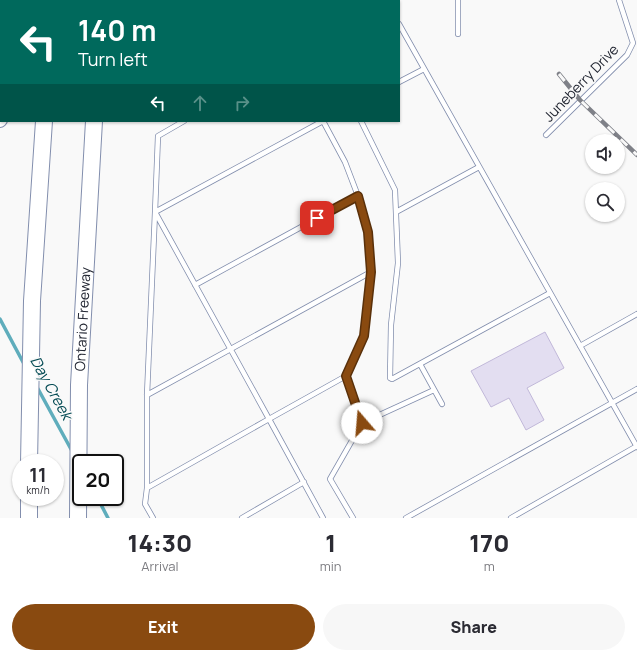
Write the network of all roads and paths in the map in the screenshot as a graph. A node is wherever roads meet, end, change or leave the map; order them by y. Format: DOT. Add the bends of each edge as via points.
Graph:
graph roads {
  1 [pos="458,0"];
  2 [pos="619,0"];
  3 [pos="400,26"];
  4 [pos="458,34"];
  5 [pos="424,69"];
  6 [pos="400,81"];
  7 [pos="44,122"];
  8 [pos="94,122"];
  9 [pos="182,122"];
  10 [pos="321,122"];
  11 [pos="324,122"];
  12 [pos="361,122"];
  13 [pos="546,135"];
  14 [pos="479,167"];
  15 [pos="358,196"];
  16 [pos="155,212"];
  17 [pos="396,212"];
  18 [pos="371,272"];
  19 [pos="195,285"];
  20 [pos="550,293"];
  21 [pos="637,314"];
  22 [pos="580,346"];
  23 [pos="231,350"];
  24 [pos="420,364"];
  25 [pos="346,376"];
  26 [pos="637,389"];
  27 [pos="434,390"];
  28 [pos="147,395"];
  29 [pos="612,403"];
  30 [pos="442,404"];
  31 [pos="269,420"];
  32 [pos="362,423"];
  33 [pos="637,447"];
  34 [pos="29,454"];
  35 [pos="304,482"];
  36 [pos="147,488"];
  37 [pos="29,506"];
  38 [pos="29,518"];
  39 [pos="78,518"];
  40 [pos="153,518"];
  41 [pos="242,518"];
  42 [pos="323,518"];
  43 [pos="353,518"];
  44 [pos="406,518"];
  45 [pos="511,518"];
  1 -- 4 [label="lane"];
  2 -- 13 [label="lane, Juneberry Drive" via="633,44 627,55"];
  3 -- 5 [label="lane"];
  5 -- 6 [label="lane"];
  5 -- 14 [label="lane"];
  7 -- 34 [label="highway" via="32,301"];
  8 -- 39 [label="highway, Ontario Freeway" via="79,385"];
  9 -- 16 [label="lane" via="158,136"];
  10 -- 16 [label="lane"];
  11 -- 15 [label="lane" via="345,162"];
  12 -- 17 [label="lane" via="395,190"];
  14 -- 17 [label="lane"];
  14 -- 20 [label="lane"];
  15 -- 18 [label="lane" via="368,232"];
  15 -- 19 [label="lane"];
  16 -- 19 [label="lane"];
  16 -- 28 [label="lane"];
  17 -- 24 [label="lane" via="398,263 391,325 390,378"];
  18 -- 23 [label="lane"];
  18 -- 25 [label="lane" via="364,336"];
  19 -- 23 [label="lane"];
  20 -- 22 [label="lane"];
  20 -- 24 [label="lane"];
  21 -- 22 [label="lane"];
  22 -- 29 [label="lane"];
  23 -- 28 [label="lane"];
  23 -- 31 [label="lane"];
  24 -- 27 [label="lane"];
  25 -- 31 [label="lane"];
  25 -- 32 [label="lane"];
  26 -- 29 [label="lane"];
  27 -- 30 [label="lane"];
  27 -- 32 [label="lane"];
  28 -- 36 [label="lane"];
  29 -- 33 [label="lane"];
  29 -- 44 [label="lane"];
  31 -- 35 [label="lane"];
  31 -- 36 [label="lane"];
  32 -- 43 [label="lane" via="330,479"];
  33 -- 45 [label="lane"];
  35 -- 41 [label="lane"];
  35 -- 42 [label="lane"];
  36 -- 40 [label="lane" via="145,504"];
  37 -- 38 [label="highway"];
}
